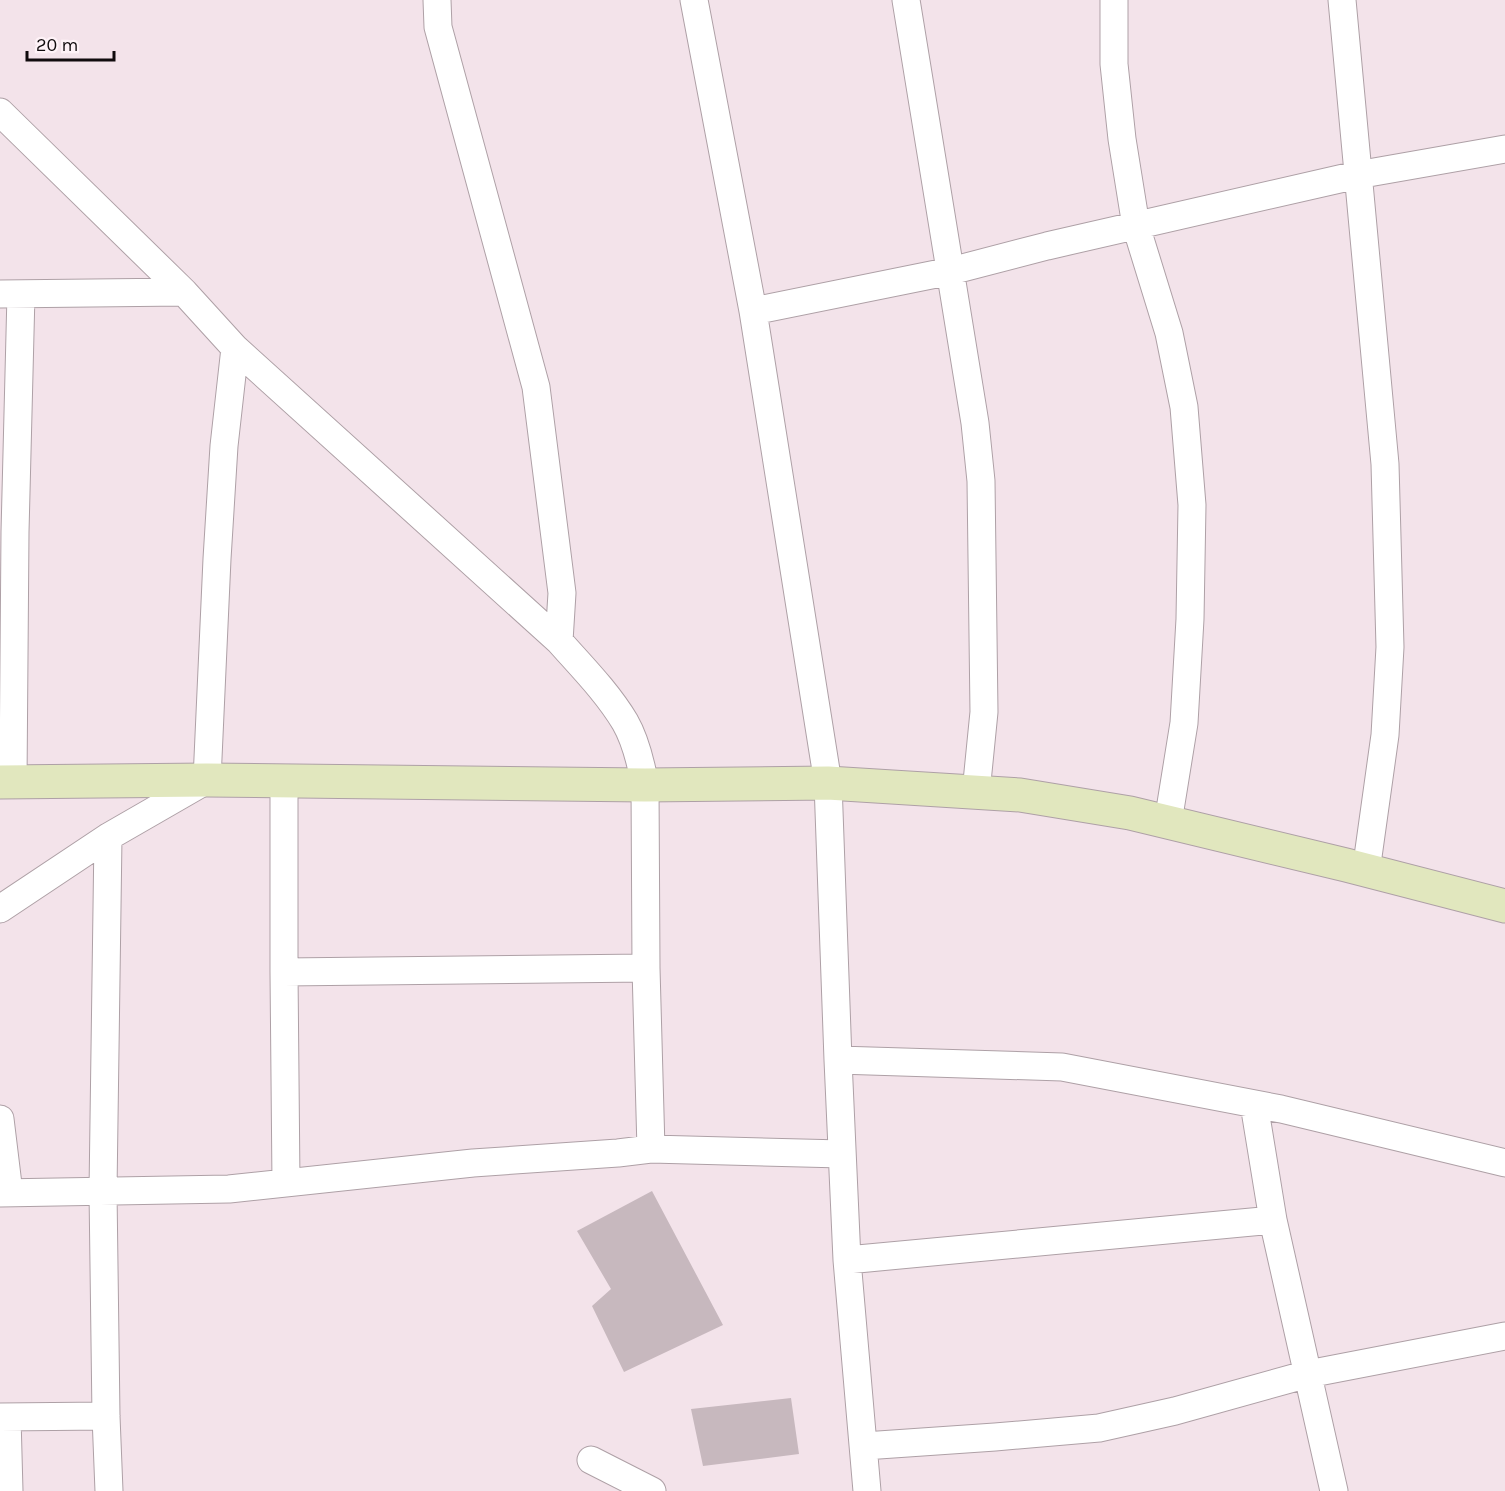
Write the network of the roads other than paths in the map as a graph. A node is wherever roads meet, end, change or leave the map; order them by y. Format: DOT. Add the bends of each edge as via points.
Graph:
graph roads {
  1 [pos="437,0"];
  2 [pos="694,0"];
  3 [pos="906,0"];
  4 [pos="1114,0"];
  5 [pos="1342,0"];
  6 [pos="0,112"];
  7 [pos="1505,149"];
  8 [pos="1358,175"];
  9 [pos="1136,226"];
  10 [pos="951,271"];
  11 [pos="184,292"];
  12 [pos="10,294"];
  13 [pos="753,311"];
  14 [pos="235,348"];
  15 [pos="559,641"];
  16 [pos="207,780"];
  17 [pos="284,781"];
  18 [pos="6,782"];
  19 [pos="828,783"];
  20 [pos="645,784"];
  21 [pos="976,792"];
  22 [pos="1168,822"];
  23 [pos="108,837"];
  24 [pos="1366,871"];
  25 [pos="1505,906"];
  26 [pos="0,909"];
  27 [pos="646,968"];
  28 [pos="284,972"];
  29 [pos="837,1060"];
  30 [pos="1254,1104"];
  31 [pos="0,1119"];
  32 [pos="651,1149"];
  33 [pos="842,1154"];
  34 [pos="1505,1163"];
  35 [pos="286,1184"];
  36 [pos="103,1191"];
  37 [pos="4,1193"];
  38 [pos="1273,1220"];
  39 [pos="847,1260"];
  40 [pos="1505,1336"];
  41 [pos="1308,1374"];
  42 [pos="106,1416"];
  43 [pos="3,1417"];
  44 [pos="864,1446"];
  45 [pos="591,1460"];
  46 [pos="9,1491"];
  47 [pos="109,1491"];
  48 [pos="652,1491"];
  49 [pos="867,1491"];
  50 [pos="1334,1491"];
  1 -- 15 [label="street" via="438,27 536,387 562,593"];
  2 -- 13 [label="street"];
  3 -- 10 [label="street"];
  4 -- 9 [label="street" via="1114,64"];
  5 -- 8 [label="street"];
  6 -- 11 [label="street"];
  7 -- 8 [label="street"];
  8 -- 9 [label="street"];
  8 -- 24 [label="street" via="1384,464 1389,647 1385,735"];
  9 -- 10 [label="street"];
  9 -- 22 [label="street" via="1169,333 1182,397 1192,505 1191,619 1184,723"];
  10 -- 13 [label="street"];
  10 -- 21 [label="street" via="981,482 984,712"];
  11 -- 12 [label="street"];
  11 -- 14 [label="street"];
  12 -- 18 [label="street" via="15,532"];
  13 -- 19 [label="street"];
  14 -- 15 [label="street"];
  14 -- 16 [label="street" via="218,536"];
  15 -- 20 [label="street" via="626,723 640,757"];
  16 -- 17 [label="main road"];
  16 -- 18 [label="main road"];
  16 -- 23 [label="street"];
  17 -- 20 [label="main road"];
  17 -- 28 [label="street"];
  19 -- 20 [label="main road"];
  19 -- 21 [label="main road"];
  19 -- 29 [label="street"];
  20 -- 27 [label="street"];
  21 -- 22 [label="main road" via="1020,795"];
  22 -- 24 [label="main road"];
  23 -- 26 [label="street"];
  23 -- 36 [label="street"];
  24 -- 25 [label="main road"];
  27 -- 28 [label="street"];
  27 -- 32 [label="street"];
  28 -- 35 [label="street"];
  29 -- 30 [label="street" via="1062,1066"];
  29 -- 33 [label="street"];
  30 -- 34 [label="street"];
  30 -- 38 [label="street"];
  31 -- 37 [label="street"];
  32 -- 33 [label="street"];
  32 -- 35 [label="street" via="473,1163"];
  33 -- 39 [label="street"];
  35 -- 36 [label="street"];
  36 -- 37 [label="street"];
  36 -- 42 [label="street"];
  38 -- 39 [label="street"];
  38 -- 41 [label="street"];
  39 -- 44 [label="street"];
  40 -- 41 [label="street"];
  41 -- 44 [label="street" via="1099,1428"];
  41 -- 50 [label="street"];
  42 -- 43 [label="street"];
  42 -- 47 [label="street"];
  43 -- 46 [label="street"];
  44 -- 49 [label="street"];
  45 -- 48 [label="street"];
}
